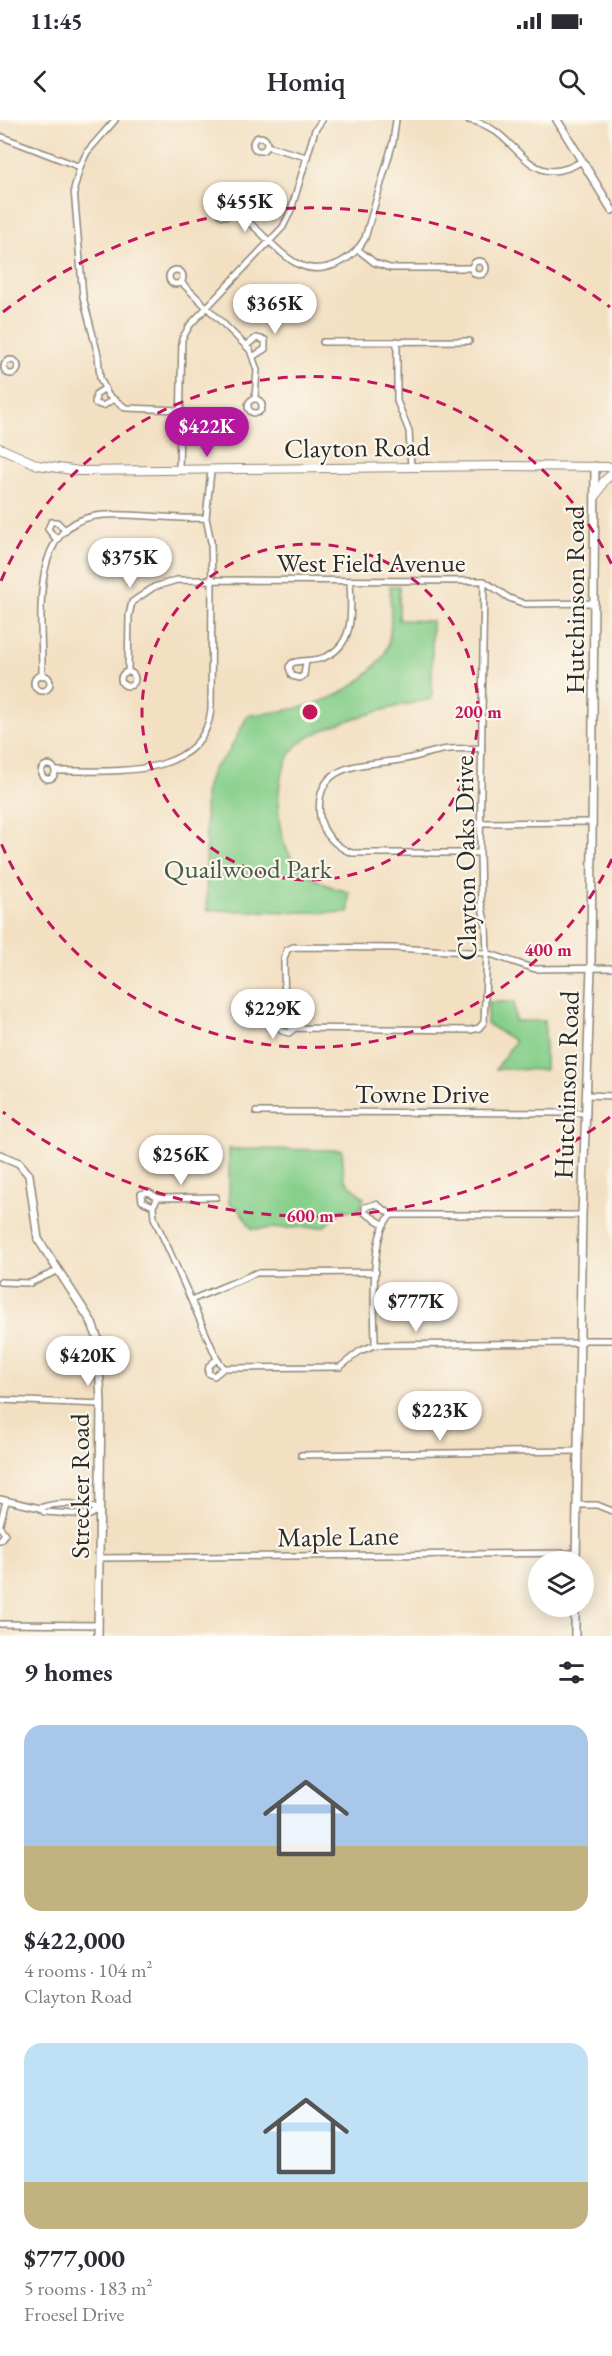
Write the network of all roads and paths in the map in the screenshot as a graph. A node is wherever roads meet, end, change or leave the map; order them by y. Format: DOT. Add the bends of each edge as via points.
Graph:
graph roads {
  1 [pos="115,120"];
  2 [pos="322,120"];
  3 [pos="396,120"];
  4 [pos="469,120"];
  5 [pos="557,120"];
  6 [pos="0,136"];
  7 [pos="267,146"];
  8 [pos="306,157"];
  9 [pos="582,161"];
  10 [pos="80,167"];
  11 [pos="612,210"];
  12 [pos="232,212"];
  13 [pos="269,242"];
  14 [pos="357,249"];
  15 [pos="471,268"];
  16 [pos="181,282"];
  17 [pos="207,307"];
  18 [pos="397,341"];
  19 [pos="469,341"];
  20 [pos="322,342"];
  21 [pos="247,345"];
  22 [pos="254,356"];
  23 [pos="104,389"];
  24 [pos="255,398"];
  25 [pos="112,400"];
  26 [pos="179,410"];
  27 [pos="0,448"];
  28 [pos="595,466"];
  29 [pos="612,467"];
  30 [pos="411,468"];
  31 [pos="179,471"];
  32 [pos="211,471"];
  33 [pos="612,474"];
  34 [pos="596,496"];
  35 [pos="206,518"];
  36 [pos="66,531"];
  37 [pos="56,539"];
  38 [pos="212,581"];
  39 [pos="350,581"];
  40 [pos="484,581"];
  41 [pos="595,603"];
  42 [pos="306,661"];
  43 [pos="128,672"];
  44 [pos="42,676"];
  45 [pos="482,748"];
  46 [pos="55,771"];
  47 [pos="593,822"];
  48 [pos="482,823"];
  49 [pos="480,853"];
  50 [pos="487,953"];
  51 [pos="591,968"];
  52 [pos="612,968"];
  53 [pos="588,1095"];
  54 [pos="612,1096"];
  55 [pos="256,1112"];
  56 [pos="587,1113"];
  57 [pos="0,1155"];
  58 [pos="216,1197"];
  59 [pos="392,1215"];
  60 [pos="582,1215"];
  61 [pos="384,1223"];
  62 [pos="57,1271"];
  63 [pos="376,1272"];
  64 [pos="0,1282"];
  65 [pos="191,1300"];
  66 [pos="612,1340"];
  67 [pos="580,1344"];
  68 [pos="375,1346"];
  69 [pos="217,1359"];
  70 [pos="224,1368"];
  71 [pos="0,1400"];
  72 [pos="101,1404"];
  73 [pos="578,1451"];
  74 [pos="301,1455"];
  75 [pos="3,1500"];
  76 [pos="577,1505"];
  77 [pos="99,1510"];
  78 [pos="612,1511"];
  79 [pos="0,1525"];
  80 [pos="0,1540"];
  81 [pos="576,1551"];
  82 [pos="528,1554"];
  83 [pos="100,1558"];
  84 [pos="575,1617"];
  85 [pos="0,1624"];
  86 [pos="99,1625"];
  87 [pos="99,1636"];
  88 [pos="575,1636"];
  1 -- 10 [label="street" via="91,147"];
  2 -- 8 [label="street"];
  3 -- 14 [label="street" via="367,229"];
  4 -- 9 [label="street" via="496,131 540,170 562,172"];
  5 -- 9 [label="street"];
  6 -- 10 [label="street"];
  7 -- 8 [label="street"];
  8 -- 13 [label="street" via="288,219"];
  9 -- 11 [label="street"];
  10 -- 23 [label="street" via="75,196 83,297"];
  12 -- 13 [label="street" via="251,223"];
  13 -- 14 [label="street" via="290,260 313,268 344,261"];
  13 -- 17 [label="street"];
  14 -- 15 [label="street" via="375,263 390,268"];
  16 -- 17 [label="street"];
  17 -- 21 [label="street"];
  17 -- 26 [label="street" via="182,339"];
  18 -- 19 [label="street"];
  18 -- 20 [label="street"];
  18 -- 30 [label="street" via="398,401 409,431"];
  21 -- 22 [label="street"];
  21 -- 22 [label="street" via="256,338 264,340 265,349"];
  22 -- 24 [label="street"];
  23 -- 25 [label="street"];
  23 -- 25 [label="street" via="96,394 95,403 103,406"];
  25 -- 26 [label="street" via="134,410"];
  26 -- 31 [label="street"];
  27 -- 31 [label="main road, Clayton Road" via="28,462 58,470"];
  28 -- 29 [label="main road, Clayton Road"];
  28 -- 30 [label="main road, Clayton Road"];
  28 -- 34 [label="street, Hutchinson Road"];
  30 -- 32 [label="main road, Clayton Road"];
  31 -- 32 [label="main road, Clayton Road"];
  32 -- 35 [label="street"];
  33 -- 34 [label="main road"];
  34 -- 41 [label="street, Hutchinson Road"];
  35 -- 36 [label="street" via="106,515 83,519"];
  35 -- 38 [label="street"];
  36 -- 37 [label="street"];
  36 -- 37 [label="street" via="57,522 51,522 48,529"];
  37 -- 44 [label="street" via="43,574"];
  38 -- 39 [label="street, West Field Avenue"];
  38 -- 43 [label="street, West Field Avenue" via="169,581 132,602"];
  38 -- 46 [label="street" via="211,710 207,729 198,741 183,756 132,770"];
  39 -- 40 [label="street, West Field Avenue"];
  39 -- 42 [label="street" via="351,621 346,638 326,657"];
  40 -- 41 [label="street, West Field Avenue" via="508,598 525,604"];
  40 -- 45 [label="street, Clayton Oaks Drive"];
  41 -- 47 [label="street, Hutchinson Road"];
  42 -- 42 [label="street" via="295,661 289,670 297,678 304,675"];
  45 -- 48 [label="street, Clayton Oaks Drive"];
  45 -- 49 [label="street" via="450,748 404,760 342,768 323,790 320,809 329,837 352,853"];
  47 -- 48 [label="street"];
  47 -- 51 [label="street, Hutchinson Road"];
  48 -- 49 [label="street, Clayton Oaks Drive"];
  49 -- 50 [label="street, Clayton Oaks Drive" via="480,902"];
  50 -- 50 [label="street, Clayton Oaks Drive" via="293,947 284,959 285,1023 295,1028 471,1030 482,1024"];
  50 -- 51 [label="street" via="535,969"];
  51 -- 52 [label="street"];
  51 -- 53 [label="street, Hutchinson Road"];
  53 -- 54 [label="street"];
  53 -- 56 [label="street, Hutchinson Road"];
  55 -- 56 [label="street, Towne Drive"];
  56 -- 60 [label="street, Hutchinson Road"];
  57 -- 62 [label="street, Strecker Road" via="19,1162 29,1175 36,1233"];
  58 -- 65 [label="street" via="155,1202 160,1234"];
  59 -- 60 [label="street"];
  59 -- 61 [label="street"];
  59 -- 61 [label="street" via="376,1204 365,1207 365,1213"];
  60 -- 67 [label="street, Hutchinson Road"];
  61 -- 63 [label="street" via="378,1239"];
  62 -- 64 [label="street" via="30,1283"];
  62 -- 72 [label="street, Strecker Road" via="96,1330"];
  63 -- 65 [label="street" via="256,1273"];
  63 -- 68 [label="street"];
  65 -- 69 [label="street"];
  66 -- 67 [label="street" via="585,1340"];
  67 -- 68 [label="street"];
  67 -- 73 [label="street, Hutchinson Road"];
  68 -- 70 [label="street" via="360,1351 340,1367"];
  69 -- 70 [label="street"];
  69 -- 70 [label="street" via="208,1373 214,1376"];
  71 -- 72 [label="street"];
  72 -- 77 [label="street, Strecker Road"];
  73 -- 74 [label="street"];
  73 -- 76 [label="street, Hutchinson Road"];
  75 -- 77 [label="street" via="40,1508 48,1504"];
  75 -- 79 [label="street"];
  76 -- 78 [label="street" via="597,1505"];
  76 -- 81 [label="street, Hutchinson Road"];
  77 -- 83 [label="street, Strecker Road"];
  79 -- 80 [label="street" via="5,1534"];
  82 -- 83 [label="street, Maple Lane"];
  83 -- 86 [label="street, Strecker Road"];
  84 -- 88 [label="street"];
  85 -- 86 [label="street"];
  86 -- 87 [label="street, Strecker Road"];
}
